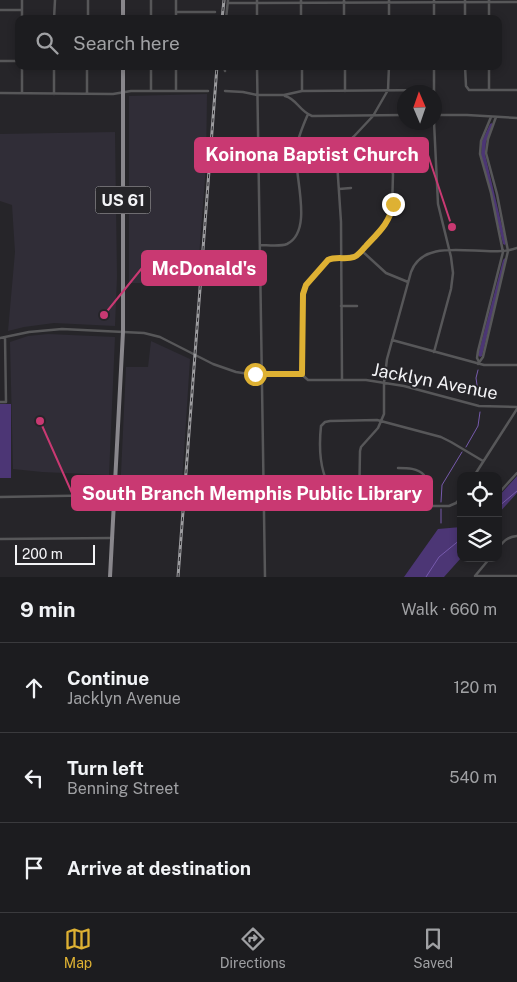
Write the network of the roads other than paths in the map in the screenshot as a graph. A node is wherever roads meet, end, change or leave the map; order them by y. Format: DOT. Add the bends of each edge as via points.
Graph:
graph roads {
  1 [pos="22,0"];
  2 [pos="55,0"];
  3 [pos="88,0"];
  4 [pos="123,0"];
  5 [pos="151,0"];
  6 [pos="176,0"];
  7 [pos="389,1"];
  8 [pos="434,1"];
  9 [pos="464,1"];
  10 [pos="489,1"];
  11 [pos="228,2"];
  12 [pos="257,2"];
  13 [pos="301,2"];
  14 [pos="344,2"];
  15 [pos="517,2"];
  16 [pos="0,10"];
  17 [pos="22,10"];
  18 [pos="176,12"];
  19 [pos="215,12"];
  20 [pos="22,15"];
  21 [pos="54,15"];
  22 [pos="88,15"];
  23 [pos="123,15"];
  24 [pos="151,15"];
  25 [pos="226,15"];
  26 [pos="257,15"];
  27 [pos="301,15"];
  28 [pos="344,15"];
  29 [pos="389,15"];
  30 [pos="434,15"];
  31 [pos="465,15"];
  32 [pos="489,15"];
  33 [pos="0,60"];
  34 [pos="15,61"];
  35 [pos="22,70"];
  36 [pos="54,70"];
  37 [pos="87,70"];
  38 [pos="122,70"];
  39 [pos="151,70"];
  40 [pos="176,70"];
  41 [pos="257,70"];
  42 [pos="302,70"];
  43 [pos="345,70"];
  44 [pos="389,70"];
  45 [pos="434,70"];
  46 [pos="465,70"];
  47 [pos="489,70"];
  48 [pos="434,85"];
  49 [pos="388,90"];
  50 [pos="397,90"];
  51 [pos="489,90"];
  52 [pos="517,90"];
  53 [pos="151,91"];
  54 [pos="176,91"];
  55 [pos="208,91"];
  56 [pos="225,91"];
  57 [pos="302,91"];
  58 [pos="345,91"];
  59 [pos="0,93"];
  60 [pos="22,93"];
  61 [pos="122,93"];
  62 [pos="54,94"];
  63 [pos="87,94"];
  64 [pos="258,95"];
  65 [pos="284,95"];
  66 [pos="308,114"];
  67 [pos="397,115"];
  68 [pos="442,115"];
  69 [pos="373,116"];
  70 [pos="491,117"];
  71 [pos="496,117"];
  72 [pos="517,118"];
  73 [pos="434,130"];
  74 [pos="353,137"];
  75 [pos="351,188"];
  76 [pos="339,189"];
  77 [pos="260,245"];
  78 [pos="517,248"];
  79 [pos="449,250"];
  80 [pos="362,251"];
  81 [pos="508,251"];
  82 [pos="503,252"];
  83 [pos="340,258"];
  84 [pos="408,282"];
  85 [pos="341,306"];
  86 [pos="357,306"];
  87 [pos="123,332"];
  88 [pos="5,337"];
  89 [pos="0,338"];
  90 [pos="392,340"];
  91 [pos="434,352"];
  92 [pos="479,363"];
  93 [pos="517,365"];
  94 [pos="261,374"];
  95 [pos="302,374"];
  96 [pos="342,380"];
  97 [pos="384,383"];
  98 [pos="0,402"];
  99 [pos="517,408"];
  100 [pos="381,421"];
  101 [pos="483,462"];
  102 [pos="398,468"];
  103 [pos="477,472"];
  104 [pos="517,473"];
  105 [pos="502,490"];
  106 [pos="115,495"];
  107 [pos="0,497"];
  108 [pos="457,504"];
  109 [pos="359,506"];
  110 [pos="424,506"];
  111 [pos="517,536"];
  112 [pos="113,538"];
  113 [pos="0,539"];
  114 [pos="502,544"];
  115 [pos="487,562"];
  116 [pos="517,576"];
  117 [pos="110,577"];
  118 [pos="264,577"];
  119 [pos="475,577"];
  1 -- 17 [label="street"];
  2 -- 21 [label="street"];
  3 -- 22 [label="street"];
  4 -- 23 [label="main road"];
  5 -- 24 [label="street"];
  6 -- 18 [label="street"];
  7 -- 8 [label="street"];
  7 -- 14 [label="street"];
  7 -- 29 [label="street"];
  8 -- 9 [label="street"];
  8 -- 30 [label="street"];
  9 -- 10 [label="street"];
  9 -- 31 [label="street"];
  10 -- 15 [label="street"];
  10 -- 32 [label="street"];
  11 -- 12 [label="street"];
  11 -- 25 [label="street"];
  12 -- 13 [label="street"];
  12 -- 26 [label="street"];
  13 -- 14 [label="street"];
  13 -- 27 [label="street"];
  14 -- 28 [label="street"];
  16 -- 17 [label="street"];
  17 -- 20 [label="street"];
  18 -- 19 [label="street"];
  33 -- 34 [label="street"];
  35 -- 60 [label="street"];
  36 -- 62 [label="street"];
  37 -- 63 [label="street"];
  38 -- 61 [label="main road, US 61"];
  39 -- 53 [label="street"];
  40 -- 54 [label="street"];
  41 -- 64 [label="street"];
  42 -- 57 [label="street"];
  43 -- 58 [label="street"];
  44 -- 49 [label="street"];
  45 -- 48 [label="street"];
  46 -- 51 [label="street" via="468,89"];
  47 -- 51 [label="street"];
  49 -- 50 [label="street"];
  49 -- 58 [label="street"];
  49 -- 69 [label="street"];
  51 -- 52 [label="street"];
  53 -- 54 [label="street"];
  53 -- 61 [label="street"];
  54 -- 55 [label="street"];
  56 -- 64 [label="street"];
  57 -- 58 [label="street"];
  57 -- 65 [label="street"];
  59 -- 60 [label="street"];
  60 -- 62 [label="street"];
  61 -- 63 [label="street"];
  61 -- 87 [label="main road, US 61"];
  62 -- 63 [label="street"];
  64 -- 65 [label="street"];
  64 -- 77 [label="street"];
  65 -- 66 [label="street" via="292,98"];
  66 -- 69 [label="street"];
  66 -- 77 [label="street" via="296,150 299,229 286,244"];
  67 -- 69 [label="street"];
  68 -- 70 [label="street"];
  69 -- 74 [label="street"];
  70 -- 71 [label="street"];
  70 -- 82 [label="street" via="481,139 480,154"];
  71 -- 72 [label="street"];
  71 -- 81 [label="street" via="486,153"];
  73 -- 79 [label="street" via="437,203"];
  74 -- 76 [label="street" via="338,158"];
  74 -- 80 [label="street" via="383,157 393,173 394,200 390,216"];
  75 -- 76 [label="street"];
  76 -- 83 [label="street" via="342,222"];
  77 -- 94 [label="street"];
  78 -- 81 [label="street"];
  79 -- 82 [label="street"];
  79 -- 84 [label="street" via="418,259"];
  79 -- 91 [label="street" via="452,281"];
  80 -- 83 [label="street" via="354,257"];
  80 -- 84 [label="street" via="386,273"];
  81 -- 82 [label="street"];
  81 -- 92 [label="street"];
  82 -- 92 [label="street" via="478,351"];
  83 -- 85 [label="street"];
  83 -- 95 [label="street" via="325,261 303,294"];
  84 -- 90 [label="street"];
  85 -- 86 [label="street"];
  85 -- 96 [label="street"];
  87 -- 88 [label="street, Jacklyn Avenue" via="43,330"];
  87 -- 94 [label="street, Jacklyn Avenue" via="160,337 227,370"];
  87 -- 106 [label="main road, US 61"];
  88 -- 89 [label="street, Jacklyn Avenue"];
  88 -- 98 [label="street" via="6,402"];
  90 -- 91 [label="street"];
  90 -- 97 [label="street"];
  91 -- 92 [label="street"];
  92 -- 93 [label="street"];
  94 -- 95 [label="street, Jacklyn Avenue"];
  94 -- 118 [label="street"];
  95 -- 96 [label="street, Jacklyn Avenue" via="308,380"];
  96 -- 97 [label="street, Jacklyn Avenue"];
  97 -- 99 [label="street, Jacklyn Avenue" via="479,406"];
  97 -- 100 [label="street"];
  99 -- 101 [label="street"];
  100 -- 101 [label="street" via="441,437"];
  100 -- 109 [label="street" via="360,451"];
  100 -- 109 [label="street" via="330,421 321,426 325,479 338,497"];
  101 -- 103 [label="street"];
  102 -- 110 [label="street" via="422,472"];
  104 -- 105 [label="street"];
  106 -- 107 [label="street"];
  106 -- 112 [label="main road, US 61"];
  108 -- 110 [label="street"];
  109 -- 110 [label="street"];
  111 -- 114 [label="street"];
  112 -- 113 [label="street"];
  112 -- 117 [label="main road, US 61"];
  115 -- 119 [label="street"];
  116 -- 119 [label="street"];
}
